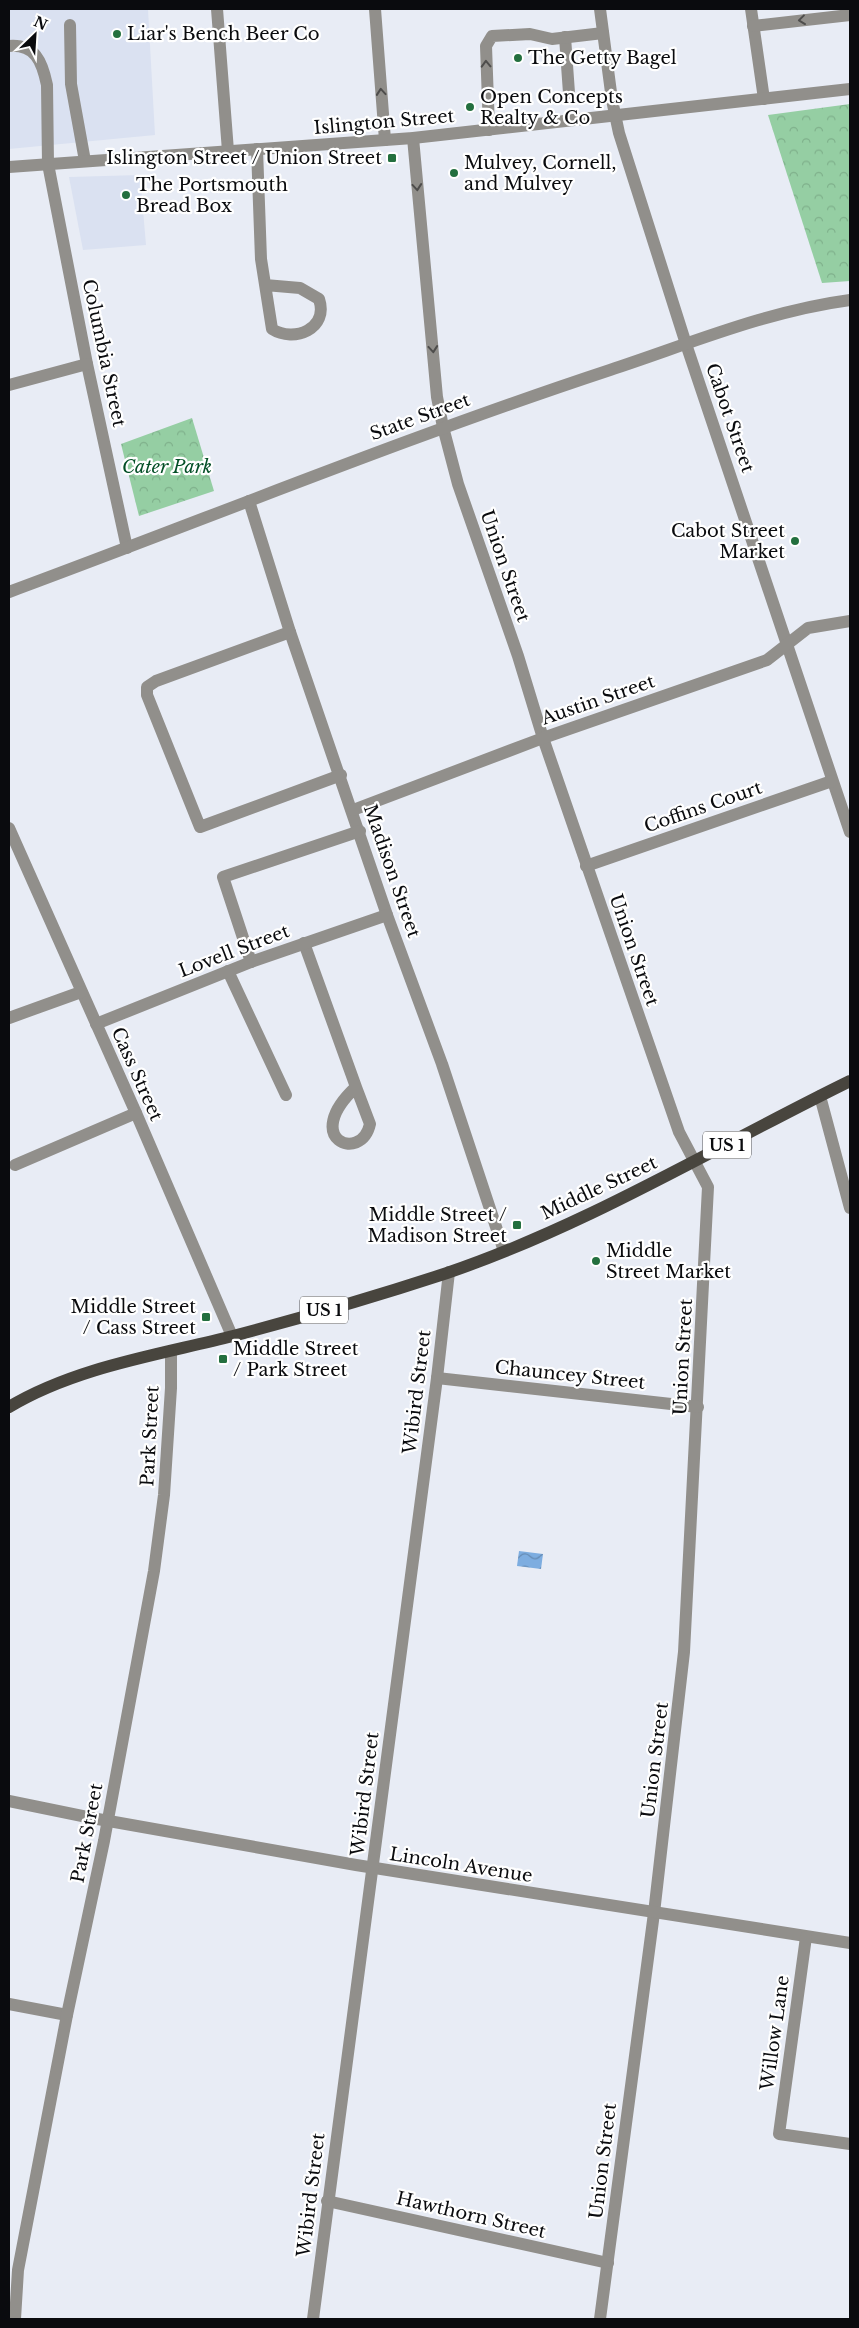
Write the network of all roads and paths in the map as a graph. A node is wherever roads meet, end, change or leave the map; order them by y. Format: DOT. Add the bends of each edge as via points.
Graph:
graph roads {
  1 [pos="217,9"];
  2 [pos="375,9"];
  3 [pos="600,9"];
  4 [pos="751,9"];
  5 [pos="822,13"];
  6 [pos="844,13"];
  7 [pos="70,25"];
  8 [pos="753,26"];
  9 [pos="603,33"];
  10 [pos="565,37"];
  11 [pos="9,46"];
  12 [pos="71,84"];
  13 [pos="47,85"];
  14 [pos="850,89"];
  15 [pos="569,93"];
  16 [pos="764,100"];
  17 [pos="615,116"];
  18 [pos="489,130"];
  19 [pos="413,138"];
  20 [pos="385,140"];
  21 [pos="257,149"];
  22 [pos="228,151"];
  23 [pos="84,162"];
  24 [pos="48,164"];
  25 [pos="9,167"];
  26 [pos="265,285"];
  27 [pos="850,300"];
  28 [pos="686,344"];
  29 [pos="87,364"];
  30 [pos="9,385"];
  31 [pos="442,427"];
  32 [pos="249,501"];
  33 [pos="127,548"];
  34 [pos="9,592"];
  35 [pos="850,621"];
  36 [pos="290,632"];
  37 [pos="787,646"];
  38 [pos="543,738"];
  39 [pos="340,775"];
  40 [pos="832,781"];
  41 [pos="353,810"];
  42 [pos="9,828"];
  43 [pos="360,831"];
  44 [pos="850,832"];
  45 [pos="586,866"];
  46 [pos="387,915"];
  47 [pos="304,943"];
  48 [pos="251,962"];
  49 [pos="228,971"];
  50 [pos="81,992"];
  51 [pos="9,1018"];
  52 [pos="96,1024"];
  53 [pos="850,1081"];
  54 [pos="356,1087"];
  55 [pos="286,1095"];
  56 [pos="820,1096"];
  57 [pos="136,1113"];
  58 [pos="694,1162"];
  59 [pos="15,1165"];
  60 [pos="850,1208"];
  61 [pos="504,1251"];
  62 [pos="449,1272"];
  63 [pos="232,1336"];
  64 [pos="171,1351"];
  65 [pos="437,1378"];
  66 [pos="9,1407"];
  67 [pos="698,1407"];
  68 [pos="9,1801"];
  69 [pos="107,1821"];
  70 [pos="373,1868"];
  71 [pos="654,1913"];
  72 [pos="806,1937"];
  73 [pos="850,1943"];
  74 [pos="9,2004"];
  75 [pos="67,2015"];
  76 [pos="850,2144"];
  77 [pos="327,2201"];
  78 [pos="608,2264"];
  79 [pos="15,2319"];
  80 [pos="313,2319"];
  81 [pos="600,2319"];
  1 -- 22 [label="street"];
  20 -- 2 [label="street, one-way"];
  3 -- 9 [label="street, Cabot Street"];
  4 -- 8 [label="street"];
  5 -- 6 [label="street"];
  5 -- 8 [label="street, one-way"];
  7 -- 12 [label="street"];
  8 -- 16 [label="street"];
  9 -- 10 [label="street"];
  9 -- 17 [label="street, Cabot Street"];
  10 -- 15 [label="street"];
  18 -- 10 [label="street, one-way" via="487,40 492,36 530,34 552,39"];
  11 -- 13 [label="street, Columbia Street" via="22,45 35,54"];
  12 -- 13 [label="street"];
  12 -- 23 [label="street"];
  13 -- 24 [label="street, Columbia Street"];
  14 -- 16 [label="street, Islington Street"];
  16 -- 17 [label="street, Islington Street"];
  17 -- 18 [label="street, Islington Street"];
  17 -- 28 [label="street, Cabot Street"];
  18 -- 19 [label="street, Islington Street"];
  19 -- 20 [label="street, Islington Street"];
  19 -- 31 [label="street, Union Street, one-way"];
  20 -- 21 [label="street, Islington Street"];
  21 -- 22 [label="street, Islington Street"];
  21 -- 26 [label="street"];
  22 -- 23 [label="street, Islington Street"];
  23 -- 24 [label="street, Islington Street"];
  24 -- 25 [label="street, Islington Street"];
  24 -- 29 [label="street, Columbia Street"];
  26 -- 26 [label="street" via="272,328 280,334 292,335 315,326 321,317 319,299 300,288"];
  27 -- 28 [label="street, State Street" via="808,307"];
  28 -- 31 [label="street, State Street"];
  28 -- 37 [label="street, Cabot Street"];
  29 -- 30 [label="street"];
  29 -- 33 [label="street, Columbia Street"];
  31 -- 32 [label="street, State Street"];
  31 -- 38 [label="street, Union Street"];
  32 -- 33 [label="street, State Street"];
  32 -- 36 [label="street, Madison Street"];
  33 -- 34 [label="street, State Street"];
  35 -- 37 [label="street, Austin Street" via="808,628"];
  36 -- 39 [label="street, Madison Street"];
  36 -- 39 [label="street" via="156,681 147,688 147,695 200,827"];
  37 -- 38 [label="street, Austin Street" via="767,660"];
  37 -- 40 [label="street, Cabot Street"];
  38 -- 41 [label="street, Austin Street"];
  38 -- 45 [label="street, Union Street"];
  39 -- 41 [label="street, Madison Street"];
  40 -- 44 [label="street, Cabot Street"];
  40 -- 45 [label="street, Coffins Court"];
  41 -- 43 [label="street, Madison Street"];
  42 -- 50 [label="street, Cass Street"];
  43 -- 46 [label="street, Madison Street"];
  43 -- 48 [label="street" via="223,877"];
  45 -- 58 [label="street, Union Street" via="679,1132"];
  46 -- 47 [label="street, Lovell Street"];
  46 -- 61 [label="street, Madison Street" via="442,1064"];
  47 -- 48 [label="street, Lovell Street"];
  47 -- 54 [label="street"];
  48 -- 49 [label="street, Lovell Street"];
  49 -- 52 [label="street, Lovell Street"];
  49 -- 55 [label="street"];
  50 -- 51 [label="street"];
  50 -- 52 [label="street, Cass Street"];
  52 -- 57 [label="street, Cass Street"];
  53 -- 56 [label="main road, Middle Street / US 1"];
  56 -- 58 [label="main road, Middle Street / US 1"];
  56 -- 60 [label="street"];
  57 -- 59 [label="street"];
  57 -- 63 [label="street, Cass Street"];
  58 -- 61 [label="main road, Middle Street / US 1"];
  58 -- 67 [label="street, Union Street" via="708,1187"];
  61 -- 62 [label="main road, Middle Street / US 1"];
  62 -- 63 [label="main road, Middle Street / US 1"];
  62 -- 65 [label="street, Wibird Street"];
  63 -- 64 [label="main road, Middle Street / US 1"];
  64 -- 66 [label="main road, Middle Street / US 1" via="57,1383"];
  64 -- 69 [label="street, Park Street" via="164,1495 154,1571"];
  65 -- 67 [label="street, Chauncey Street"];
  65 -- 70 [label="street, Wibird Street"];
  67 -- 71 [label="street, Union Street" via="684,1652"];
  68 -- 69 [label="street, Lincoln Avenue"];
  69 -- 70 [label="street, Lincoln Avenue"];
  69 -- 75 [label="street, Park Street"];
  70 -- 71 [label="street, Lincoln Avenue"];
  70 -- 77 [label="street, Wibird Street"];
  71 -- 72 [label="street, Lincoln Avenue"];
  71 -- 78 [label="street, Union Street"];
  72 -- 73 [label="street, Lincoln Avenue"];
  72 -- 76 [label="street, Willow Lane" via="779,2134"];
  74 -- 75 [label="street"];
  75 -- 79 [label="street, Park Street" via="18,2270"];
  77 -- 78 [label="street, Hawthorn Street"];
  77 -- 80 [label="street, Wibird Street"];
  78 -- 81 [label="street, Union Street"];
}
